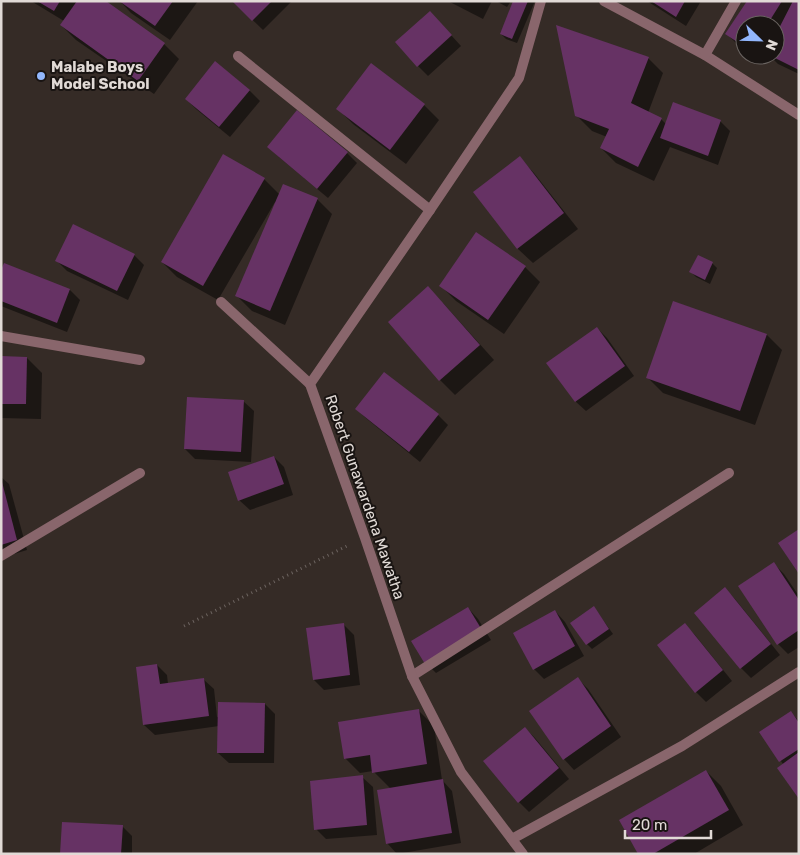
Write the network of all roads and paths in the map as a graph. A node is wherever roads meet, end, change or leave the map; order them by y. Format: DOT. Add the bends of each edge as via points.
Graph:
graph roads {
  1 [pos="541,1"];
  2 [pos="604,1"];
  3 [pos="736,1"];
  4 [pos="705,55"];
  5 [pos="238,56"];
  6 [pos="799,115"];
  7 [pos="430,210"];
  8 [pos="221,302"];
  9 [pos="1,336"];
  10 [pos="140,360"];
  11 [pos="310,384"];
  12 [pos="730,472"];
  13 [pos="140,473"];
  14 [pos="365,538"];
  15 [pos="1,556"];
  16 [pos="184,626"];
  17 [pos="799,672"];
  18 [pos="412,676"];
  19 [pos="512,839"];
  20 [pos="523,854"];
  1 -- 7 [label="street, Robert Gunawardena Mawatha" via="519,78"];
  2 -- 4 [label="street"];
  3 -- 4 [label="street"];
  4 -- 6 [label="street"];
  5 -- 7 [label="street"];
  7 -- 11 [label="street, Robert Gunawardena Mawatha"];
  8 -- 11 [label="street"];
  9 -- 10 [label="street"];
  11 -- 14 [label="street, Robert Gunawardena Mawatha"];
  12 -- 18 [label="street"];
  13 -- 15 [label="street"];
  14 -- 16 [label="path"];
  14 -- 18 [label="street, Robert Gunawardena Mawatha"];
  17 -- 19 [label="street" via="682,746"];
  18 -- 19 [label="street, Robert Gunawardena Mawatha" via="461,772"];
  19 -- 20 [label="street, Robert Gunawardena Mawatha"];
}
